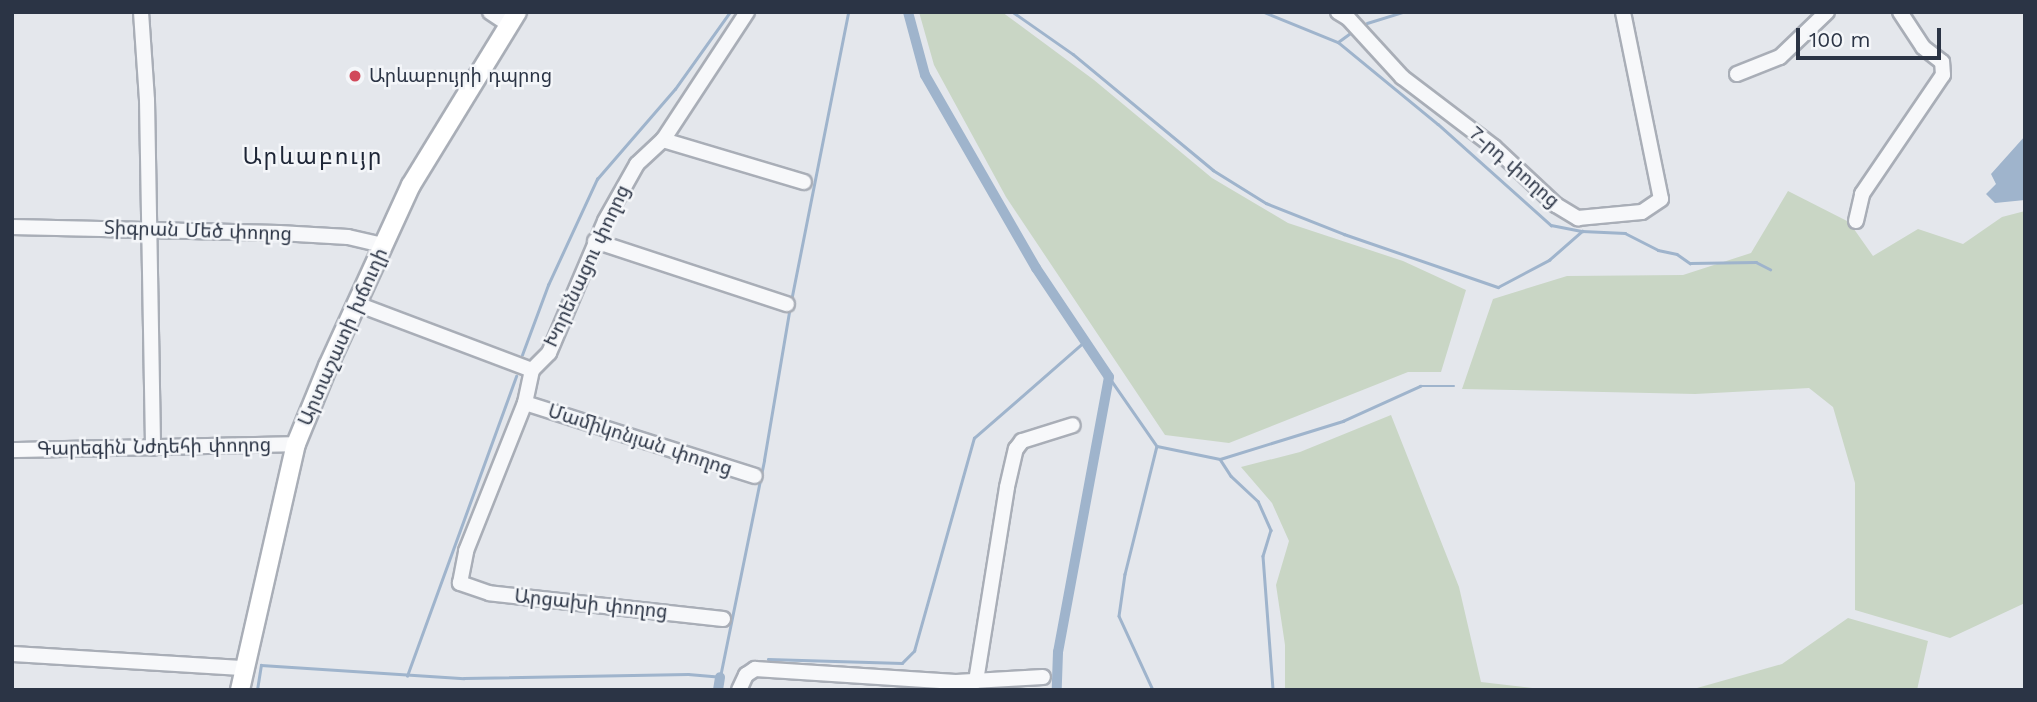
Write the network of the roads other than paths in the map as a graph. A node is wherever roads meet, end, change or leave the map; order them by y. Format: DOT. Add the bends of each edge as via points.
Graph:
graph roads {
  1 [pos="141,12"];
  2 [pos="490,12"];
  3 [pos="747,12"];
  4 [pos="1338,12"];
  5 [pos="1623,12"];
  6 [pos="1827,12"];
  7 [pos="1900,12"];
  8 [pos="513,19"];
  9 [pos="1737,74"];
  10 [pos="663,140"];
  11 [pos="804,182"];
  12 [pos="1856,221"];
  13 [pos="12,227"];
  14 [pos="149,229"];
  15 [pos="595,241"];
  16 [pos="383,245"];
  17 [pos="357,304"];
  18 [pos="787,304"];
  19 [pos="532,370"];
  20 [pos="525,403"];
  21 [pos="1073,425"];
  22 [pos="296,444"];
  23 [pos="153,448"];
  24 [pos="12,450"];
  25 [pos="755,477"];
  26 [pos="460,583"];
  27 [pos="723,619"];
  28 [pos="12,654"];
  29 [pos="243,668"];
  30 [pos="1043,677"];
  31 [pos="976,681"];
  32 [pos="240,690"];
  33 [pos="739,690"];
  1 -- 14 [label="street" via="148,100"];
  2 -- 8 [label="street"];
  3 -- 10 [label="street, Խորենացու փողոց"];
  4 -- 5 [label="street, 7-րդ փողոց" via="1402,77 1493,147 1556,205 1578,218 1642,212 1661,199"];
  6 -- 9 [label="street" via="1780,57"];
  7 -- 12 [label="street" via="1923,47 1942,62 1943,75 1862,194"];
  8 -- 16 [label="main road, Արտաշատի խճուղի" via="411,184"];
  10 -- 11 [label="street"];
  10 -- 15 [label="street, Խորենացու փողոց" via="637,164"];
  13 -- 14 [label="street, Տիգրան Մեծ փողոց"];
  14 -- 16 [label="street, Տիգրան Մեծ փողոց" via="348,237"];
  14 -- 23 [label="street"];
  15 -- 18 [label="street"];
  15 -- 19 [label="street, Խորենացու փողոց" via="549,353"];
  16 -- 17 [label="main road, Արտաշատի խճուղի"];
  17 -- 19 [label="street"];
  17 -- 22 [label="main road, Արտաշատի խճուղի"];
  19 -- 20 [label="street, Խորենացու փողոց"];
  20 -- 25 [label="street, Մամիկոնյան փողոց"];
  20 -- 26 [label="street, Խորենացու փողոց" via="477,520"];
  21 -- 31 [label="street" via="1022,441 1016,449"];
  22 -- 23 [label="street, Գարեգին Նժդեհի փողոց"];
  22 -- 29 [label="main road, Արտաշատի խճուղի"];
  23 -- 24 [label="street, Գարեգին Նժդեհի փողոց"];
  26 -- 27 [label="street, Արցախի փողոց" via="489,593"];
  28 -- 29 [label="street"];
  29 -- 32 [label="main road, Արտաշատի խճուղի"];
  30 -- 31 [label="street"];
  31 -- 33 [label="street" via="871,679 755,669 746,675"];
}
